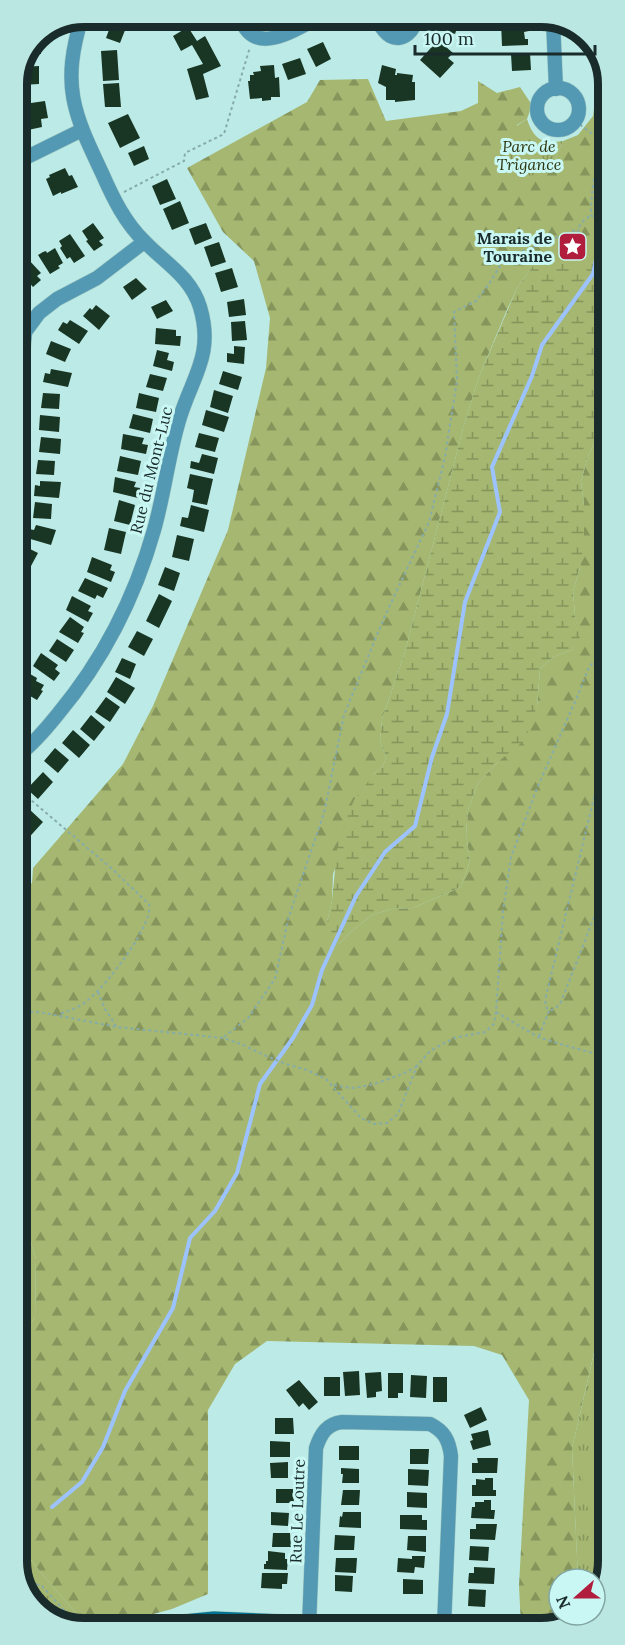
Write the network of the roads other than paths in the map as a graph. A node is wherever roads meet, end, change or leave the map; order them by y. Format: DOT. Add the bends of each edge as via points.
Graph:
graph roads {
  1 [pos="79,27"];
  2 [pos="243,27"];
  3 [pos="299,27"];
  4 [pos="381,27"];
  5 [pos="414,27"];
  6 [pos="553,28"];
  7 [pos="556,89"];
  8 [pos="82,130"];
  9 [pos="27,157"];
  10 [pos="144,242"];
  11 [pos="27,331"];
  12 [pos="27,747"];
  13 [pos="310,1618"];
  14 [pos="444,1618"];
  1 -- 8 [label="street, Rue du Mont-Luc" via="71,68 73,98"];
  2 -- 3 [label="street" via="264,39"];
  4 -- 5 [label="street" via="392,38 406,36"];
  6 -- 7 [label="street"];
  7 -- 7 [label="street" via="574,96 579,109 575,121 558,130 544,125 538,113 544,94"];
  8 -- 9 [label="street"];
  8 -- 10 [label="street, Rue du Mont-Luc" via="113,198"];
  10 -- 11 [label="street" via="97,278 57,298 39,313"];
  10 -- 12 [label="street, Rue du Mont-Luc" via="181,274 195,294 204,325 203,355 179,420 151,539 124,610 106,646 68,702"];
  13 -- 14 [label="street, Rue Le Loutre" via="316,1448 323,1432 342,1422 423,1423 437,1428 448,1439"];
}
